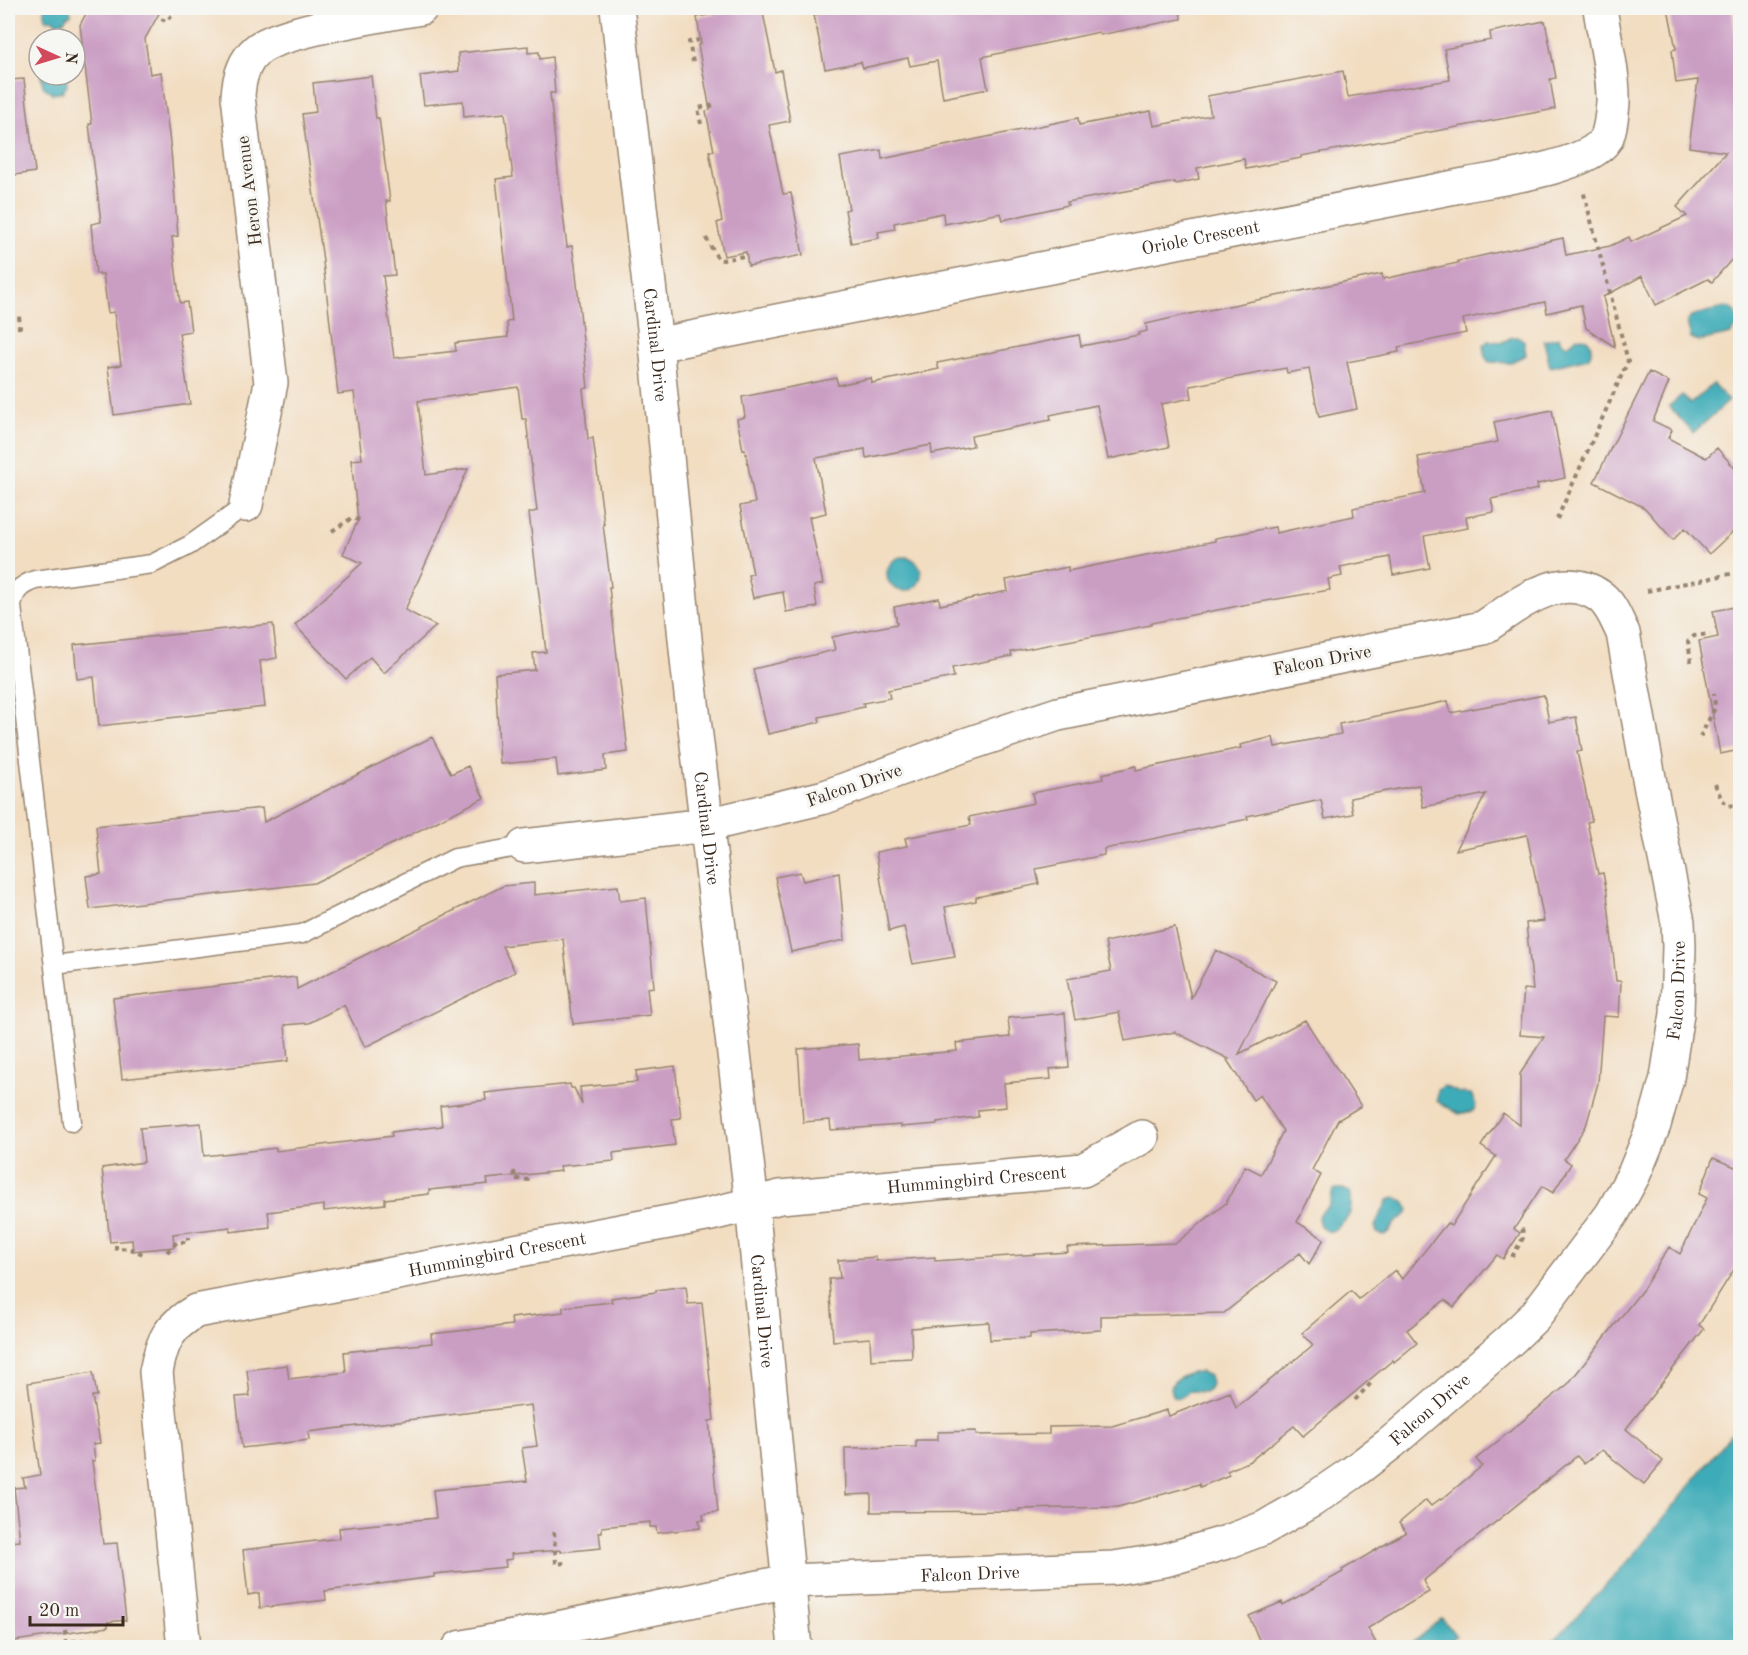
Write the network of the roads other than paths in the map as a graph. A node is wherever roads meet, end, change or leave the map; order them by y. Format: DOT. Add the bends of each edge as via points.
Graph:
graph roads {
  1 [pos="421,8"];
  2 [pos="617,8"];
  3 [pos="1600,8"];
  4 [pos="656,345"];
  5 [pos="246,505"];
  6 [pos="706,825"];
  7 [pos="524,846"];
  8 [pos="54,965"];
  9 [pos="72,1122"];
  10 [pos="1142,1137"];
  11 [pos="752,1204"];
  12 [pos="789,1581"];
  13 [pos="184,1647"];
  14 [pos="459,1647"];
  15 [pos="795,1647"];
  1 -- 5 [label="street, Heron Avenue" via="282,38 256,50 239,81 271,383"];
  2 -- 4 [label="street, Cardinal Drive"];
  3 -- 4 [label="street, Oriole Crescent" via="1613,101 1611,118 1606,138 1594,151 1575,161"];
  4 -- 6 [label="street, Cardinal Drive"];
  5 -- 8 [label="lane" via="190,545 152,564 35,580 18,588 13,596"];
  6 -- 7 [label="street, Falcon Drive"];
  6 -- 11 [label="street, Cardinal Drive"];
  6 -- 12 [label="street, Falcon Drive" via="825,797 1058,714 1483,628 1539,592 1566,585 1586,589 1602,598 1623,633 1678,922 1677,1014 1667,1078 1654,1125 1612,1214 1535,1316 1352,1473 1264,1528 1165,1560 1079,1570"];
  7 -- 8 [label="lane" via="455,858 302,934"];
  8 -- 9 [label="lane"];
  10 -- 11 [label="street, Hummingbird Crescent" via="1083,1170 780,1197"];
  11 -- 12 [label="street, Cardinal Drive"];
  11 -- 13 [label="street, Hummingbird Crescent" via="208,1307 175,1325 166,1337 156,1372"];
  12 -- 14 [label="street, Falcon Drive"];
  12 -- 15 [label="street, Cardinal Drive"];
}
